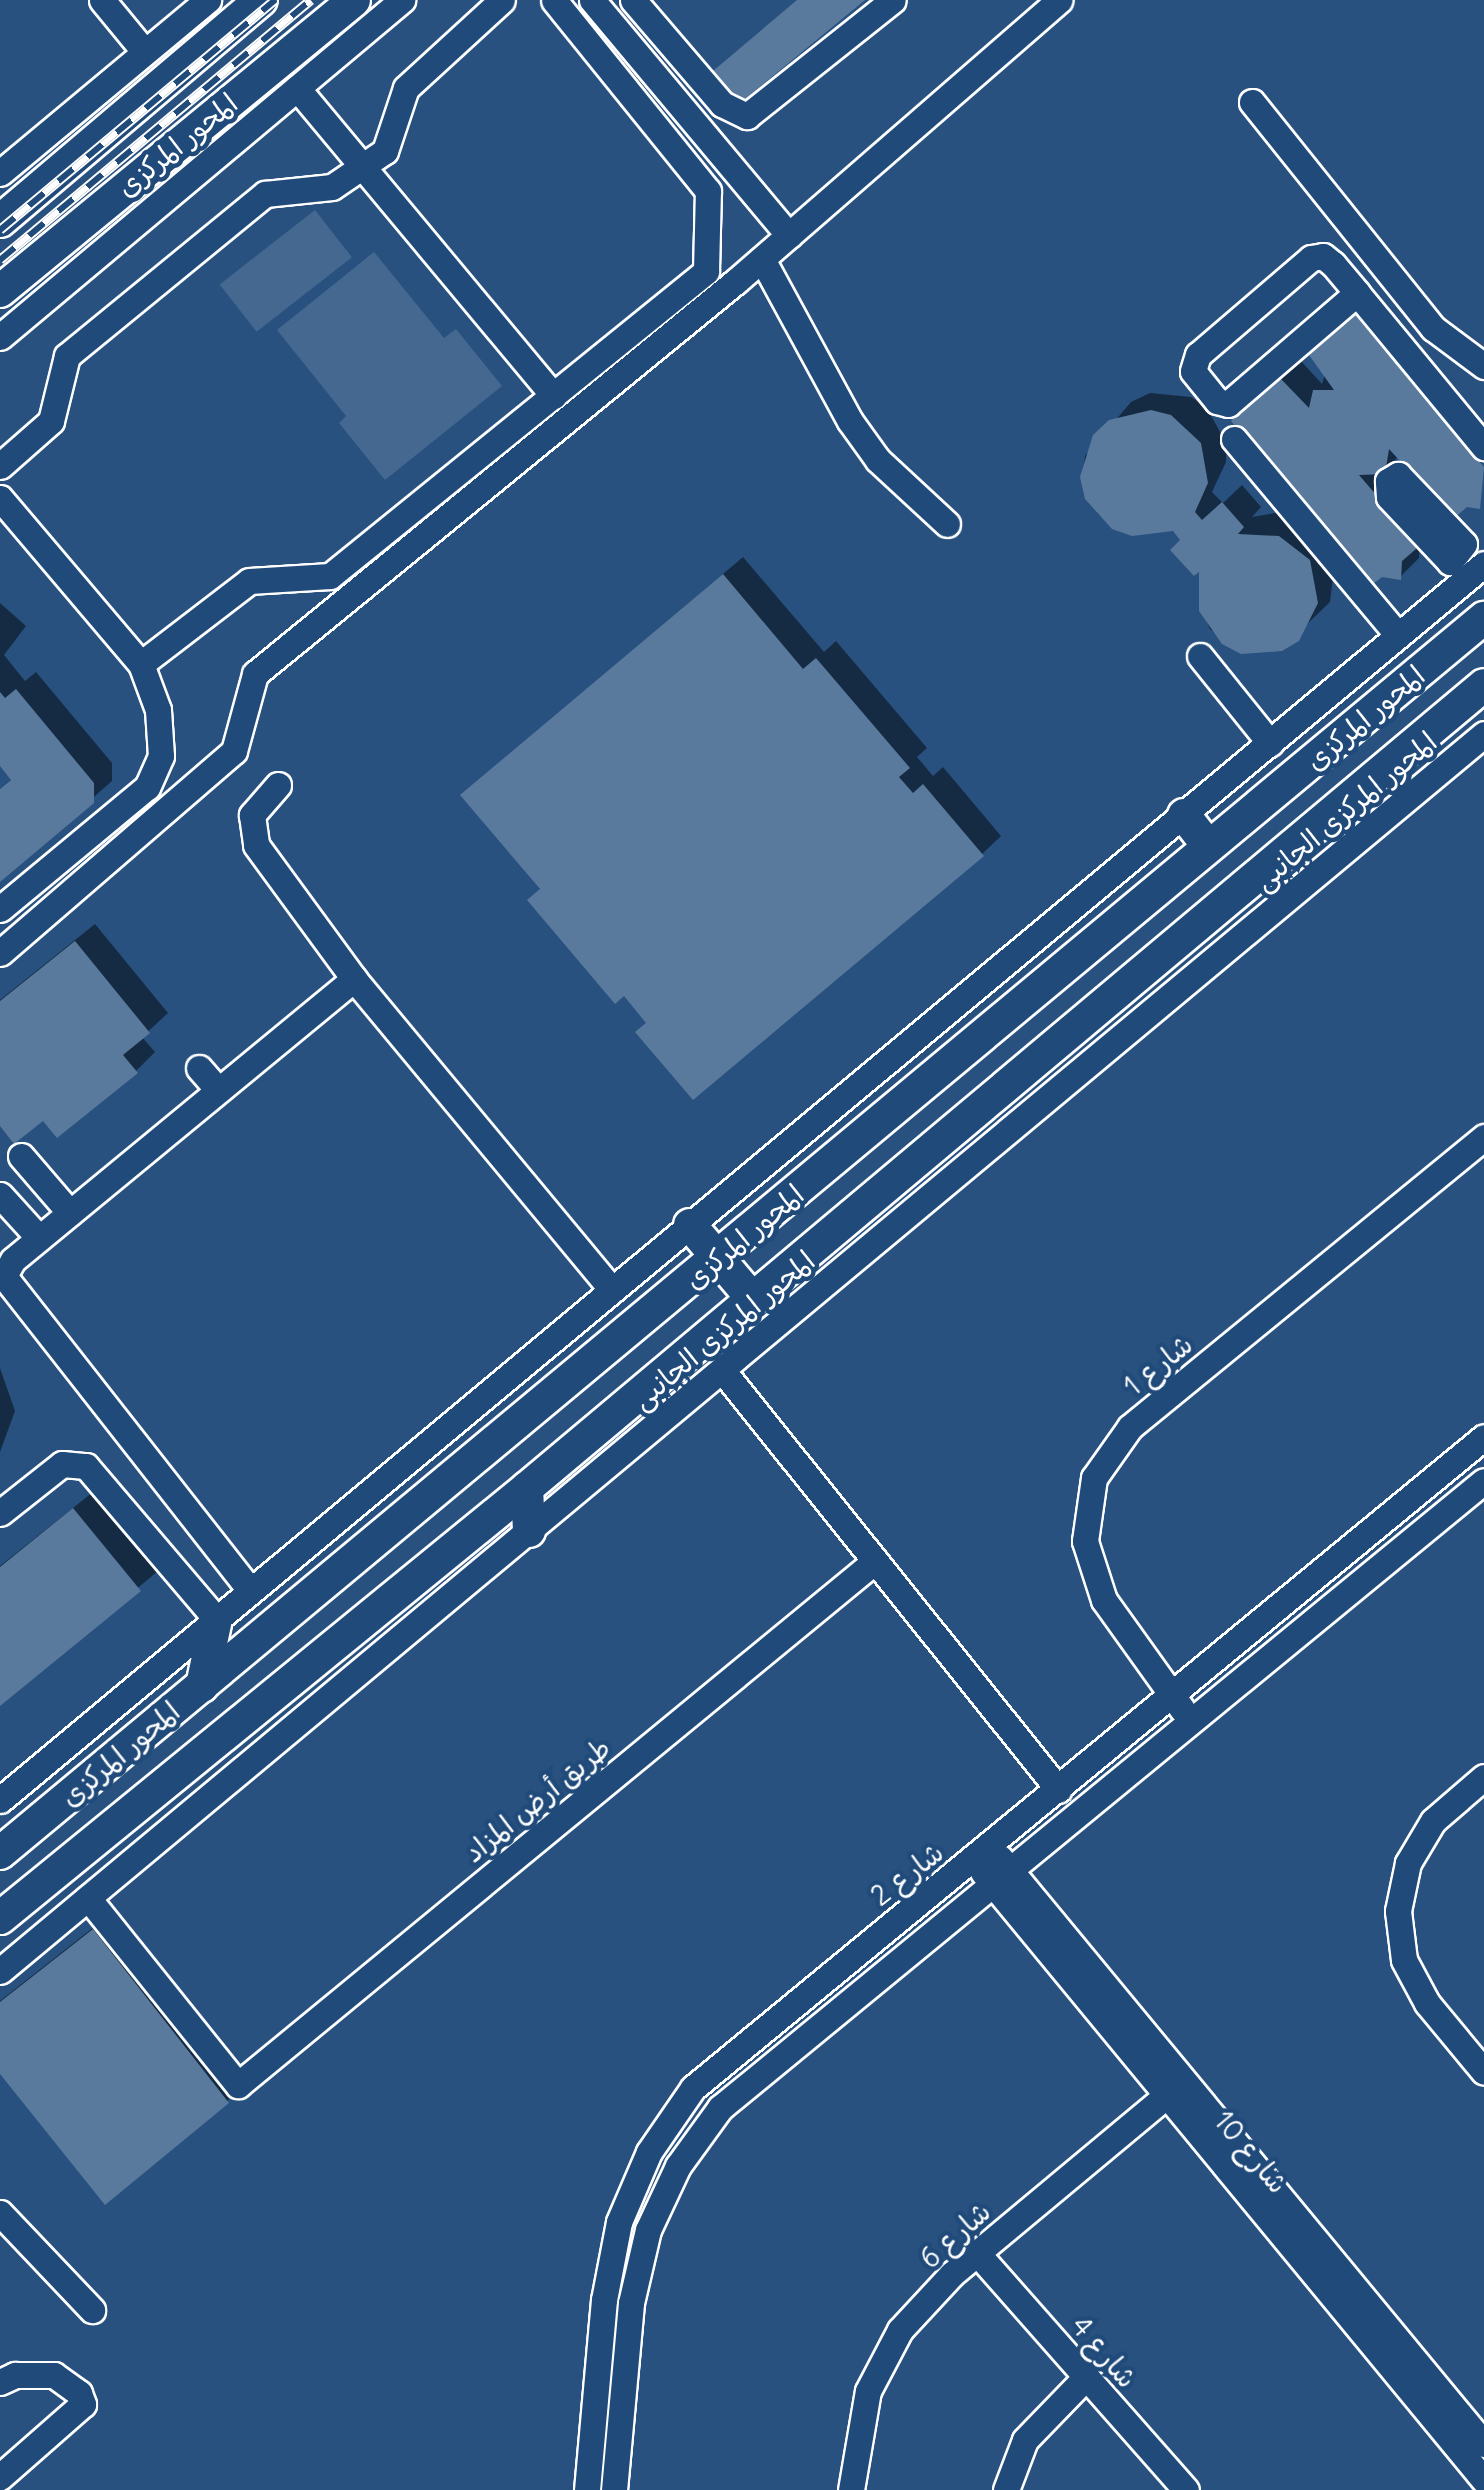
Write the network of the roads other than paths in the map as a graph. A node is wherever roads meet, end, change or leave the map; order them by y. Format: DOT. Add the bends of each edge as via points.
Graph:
graph roads {
  1 [pos="102,0"];
  2 [pos="208,0"];
  3 [pos="261,0"];
  4 [pos="354,0"];
  5 [pos="402,0"];
  6 [pos="502,0"];
  7 [pos="554,0"];
  8 [pos="592,0"];
  9 [pos="633,0"];
  10 [pos="893,0"];
  11 [pos="1059,0"];
  12 [pos="144,51"];
  13 [pos="298,88"];
  14 [pos="1252,102"];
  15 [pos="364,167"];
  16 [pos="0,174"];
  17 [pos="0,221"];
  18 [pos="789,236"];
  19 [pos="762,259"];
  20 [pos="1318,270"];
  21 [pos="0,290"];
  22 [pos="1357,293"];
  23 [pos="1333,313"];
  24 [pos="0,338"];
  25 [pos="1484,366"];
  26 [pos="554,396"];
  27 [pos="1234,438"];
  28 [pos="1484,447"];
  29 [pos="0,466"];
  30 [pos="0,498"];
  31 [pos="1422,514"];
  32 [pos="947,524"];
  33 [pos="1471,565"];
  34 [pos="1484,618"];
  35 [pos="1398,635"];
  36 [pos="1200,656"];
  37 [pos="141,664"];
  38 [pos="1484,685"];
  39 [pos="1484,734"];
  40 [pos="1270,743"];
  41 [pos="278,784"];
  42 [pos="1184,814"];
  43 [pos="1208,846"];
  44 [pos="1166,883"];
  45 [pos="1229,900"];
  46 [pos="0,909"];
  47 [pos="0,953"];
  48 [pos="354,978"];
  49 [pos="1048,978"];
  50 [pos="1113,994"];
  51 [pos="199,1068"];
  52 [pos="217,1089"];
  53 [pos="1484,1136"];
  54 [pos="21,1156"];
  55 [pos="0,1195"];
  56 [pos="70,1213"];
  57 [pos="690,1225"];
  58 [pos="39,1238"];
  59 [pos="717,1260"];
  60 [pos="612,1290"];
  61 [pos="750,1297"];
  62 [pos="722,1370"];
  63 [pos="1484,1437"];
  64 [pos="1484,1481"];
  65 [pos="526,1488"];
  66 [pos="0,1514"];
  67 [pos="529,1530"];
  68 [pos="875,1561"];
  69 [pos="250,1590"];
  70 [pos="216,1619"];
  71 [pos="202,1686"];
  72 [pos="1172,1696"];
  73 [pos="1189,1720"];
  74 [pos="1484,1776"];
  75 [pos="1059,1790"];
  76 [pos="0,1800"];
  77 [pos="0,1853"];
  78 [pos="982,1853"];
  79 [pos="1000,1875"];
  80 [pos="88,1898"];
  81 [pos="0,1918"];
  82 [pos="0,1972"];
  83 [pos="1484,2072"];
  84 [pos="1174,2089"];
  85 [pos="0,2213"];
  86 [pos="619,2222"];
  87 [pos="648,2230"];
  88 [pos="977,2252"];
  89 [pos="92,2310"];
  90 [pos="1086,2378"];
  91 [pos="0,2382"];
  92 [pos="1484,2444"];
  93 [pos="0,2478"];
  94 [pos="1484,2480"];
  95 [pos="588,2482"];
  96 [pos="614,2483"];
  97 [pos="1171,2485"];
  98 [pos="851,2490"];
  99 [pos="1006,2490"];
  1 -- 12 [label="street"];
  2 -- 12 [label="street"];
  3 -- 17 [label="main road, المحور المركزى"];
  4 -- 21 [label="main road, المحور المركزى"];
  5 -- 13 [label="street"];
  6 -- 15 [label="street" via="406,88 394,138"];
  7 -- 26 [label="street" via="702,183 710,212 708,264 701,277"];
  8 -- 18 [label="street"];
  9 -- 10 [label="street" via="722,104 747,116"];
  11 -- 18 [label="street"];
  12 -- 16 [label="street"];
  13 -- 15 [label="street"];
  13 -- 24 [label="street"];
  14 -- 25 [label="street" via="1432,328"];
  15 -- 26 [label="street"];
  15 -- 29 [label="street" via="332,187 271,190 230,221 67,356 51,421"];
  18 -- 19 [label="street"];
  19 -- 32 [label="street" via="850,421 878,460"];
  19 -- 47 [label="street" via="255,674 234,751"];
  20 -- 23 [label="street"];
  22 -- 23 [label="street"];
  22 -- 23 [label="street" via="1328,259 1316,255 1198,355 1193,371 1217,402 1228,404"];
  22 -- 28 [label="street"];
  26 -- 37 [label="street" via="330,576 248,580"];
  27 -- 35 [label="street"];
  30 -- 37 [label="street"];
  31 -- 33 [label="street"];
  33 -- 35 [label="street"];
  34 -- 43 [label="main road, المحور المركزى"];
  35 -- 40 [label="street"];
  36 -- 40 [label="street"];
  37 -- 46 [label="street" via="160,729 154,778"];
  38 -- 45 [label="main road, المحور المركزى"];
  39 -- 62 [label="street, المحور المركزى الجانبى"];
  40 -- 42 [label="street"];
  41 -- 48 [label="street" via="252,815 252,839"];
  42 -- 43 [label="main road"];
  42 -- 57 [label="street"];
  43 -- 44 [label="main road, المحور المركزى"];
  44 -- 45 [label="main road" via="1164,898 1178,914"];
  44 -- 49 [label="main road, المحور المركزى"];
  45 -- 50 [label="main road, المحور المركزى"];
  48 -- 52 [label="street"];
  48 -- 60 [label="street"];
  49 -- 50 [label="main road" via="1098,961 1112,972"];
  49 -- 59 [label="main road, المحور المركزى"];
  50 -- 61 [label="main road, المحور المركزى"];
  51 -- 52 [label="street"];
  52 -- 56 [label="street"];
  53 -- 72 [label="street, شارع 1" via="1130,1427 1094,1478 1085,1540 1104,1600"];
  54 -- 56 [label="street"];
  55 -- 58 [label="street"];
  56 -- 58 [label="street"];
  57 -- 59 [label="main road"];
  57 -- 60 [label="street"];
  58 -- 69 [label="street" via="8,1265 8,1288"];
  59 -- 61 [label="main road"];
  59 -- 71 [label="main road, المحور المركزى"];
  60 -- 69 [label="street"];
  61 -- 65 [label="main road, المحور المركزى"];
  62 -- 67 [label="street, المحور المركزى الجانبى"];
  62 -- 68 [label="street"];
  63 -- 72 [label="street, شارع 2"];
  64 -- 73 [label="street"];
  65 -- 67 [label="main road"];
  65 -- 81 [label="main road, المحور المركزى"];
  66 -- 70 [label="street" via="62,1464 86,1466"];
  67 -- 80 [label="street, المحور المركزى الجانبى"];
  68 -- 75 [label="street"];
  68 -- 80 [label="street, طريق أرض المزاد" via="238,2085"];
  69 -- 70 [label="street"];
  70 -- 71 [label="main road"];
  70 -- 76 [label="street"];
  71 -- 77 [label="main road, المحور المركزى"];
  72 -- 73 [label="street, شارع 1"];
  72 -- 75 [label="street, شارع 2"];
  73 -- 79 [label="street"];
  74 -- 83 [label="street" via="1433,1821 1408,1863 1398,1911 1404,1960 1427,2003"];
  75 -- 78 [label="street, شارع 2"];
  78 -- 79 [label="street, شارع 10"];
  78 -- 86 [label="street, شارع 2" via="749,2036 693,2088 649,2152"];
  79 -- 84 [label="street, شارع 10"];
  79 -- 87 [label="street" via="720,2108 678,2166"];
  80 -- 82 [label="street, المحور المركزى الجانبى"];
  84 -- 88 [label="street, شارع 6"];
  84 -- 92 [label="street, شارع 10"];
  84 -- 94 [label="street, شارع 10"];
  85 -- 89 [label="street"];
  86 -- 87 [label="street"];
  86 -- 95 [label="street, شارع 2" via="604,2300"];
  87 -- 96 [label="street" via="631,2304"];
  88 -- 90 [label="street, شارع 4"];
  88 -- 98 [label="street, شارع 6" via="900,2330 868,2391"];
  90 -- 97 [label="street, شارع 4"];
  90 -- 99 [label="street" via="1025,2440"];
  91 -- 93 [label="street" via="15,2374 54,2375 80,2393 82,2404"];
  95 -- 96 [label="street"];
}
